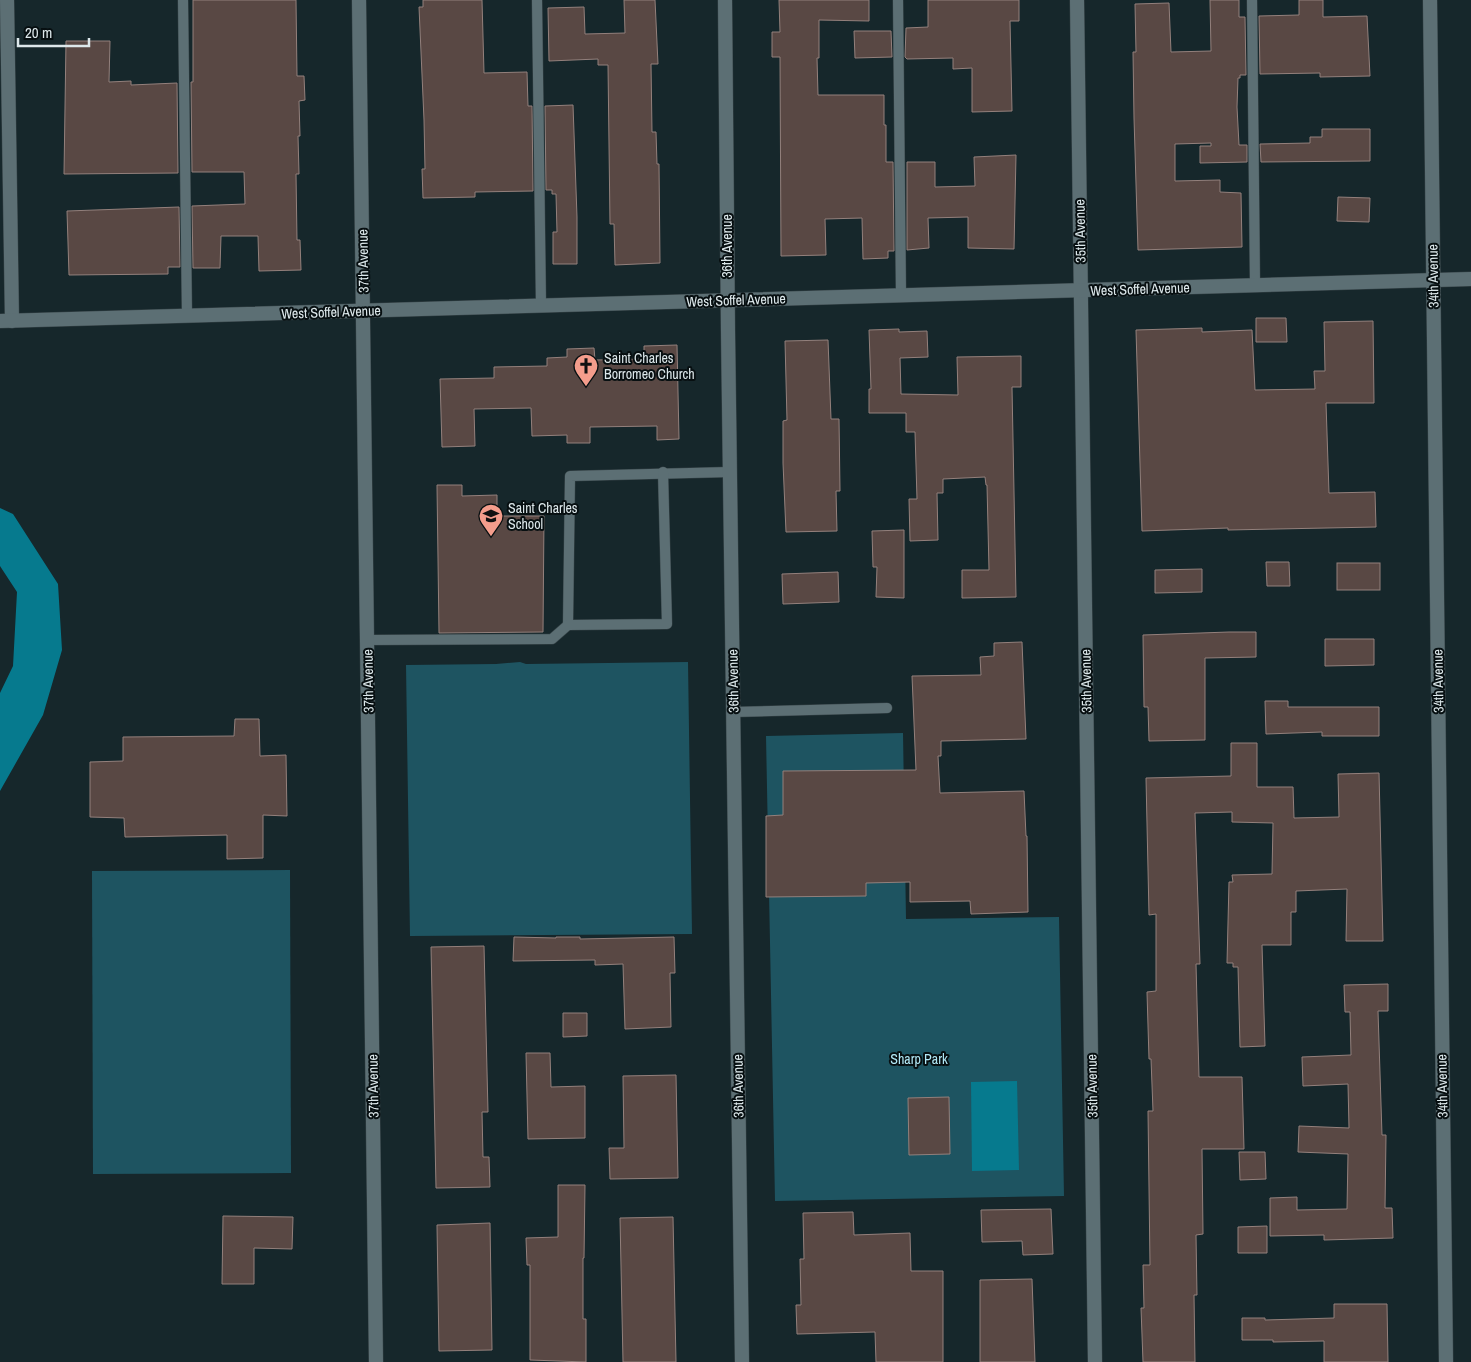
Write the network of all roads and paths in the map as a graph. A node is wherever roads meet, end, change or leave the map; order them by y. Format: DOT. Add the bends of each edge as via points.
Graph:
graph roads {
  1 [pos="7,0"];
  2 [pos="183,0"];
  3 [pos="360,0"];
  4 [pos="537,0"];
  5 [pos="725,0"];
  6 [pos="898,0"];
  7 [pos="1077,0"];
  8 [pos="1252,0"];
  9 [pos="1430,0"];
  10 [pos="1471,279"];
  11 [pos="1433,280"];
  12 [pos="1255,285"];
  13 [pos="1081,290"];
  14 [pos="902,296"];
  15 [pos="728,300"];
  16 [pos="541,306"];
  17 [pos="363,311"];
  18 [pos="187,316"];
  19 [pos="6,321"];
  20 [pos="664,472"];
  21 [pos="730,472"];
  22 [pos="568,625"];
  23 [pos="367,640"];
  24 [pos="887,708"];
  25 [pos="733,712"];
  26 [pos="376,1362"];
  27 [pos="742,1362"];
  28 [pos="1095,1362"];
  29 [pos="1446,1362"];
  1 -- 19 [label="street"];
  2 -- 18 [label="lane"];
  3 -- 17 [label="street, 37th Avenue"];
  4 -- 16 [label="lane"];
  5 -- 15 [label="street, 36th Avenue"];
  6 -- 14 [label="lane"];
  7 -- 13 [label="street, 35th Avenue"];
  8 -- 12 [label="lane"];
  9 -- 11 [label="street, 34th Avenue"];
  10 -- 11 [label="street, West Soffel Avenue"];
  11 -- 12 [label="street, West Soffel Avenue"];
  11 -- 29 [label="street, 34th Avenue"];
  12 -- 13 [label="street, West Soffel Avenue"];
  13 -- 14 [label="street, West Soffel Avenue"];
  13 -- 28 [label="street, 35th Avenue"];
  14 -- 15 [label="street, West Soffel Avenue"];
  15 -- 16 [label="street, West Soffel Avenue"];
  15 -- 21 [label="street, 36th Avenue"];
  16 -- 17 [label="street, West Soffel Avenue"];
  17 -- 18 [label="street, West Soffel Avenue"];
  17 -- 23 [label="street, 37th Avenue"];
  18 -- 19 [label="street, West Soffel Avenue"];
  20 -- 21 [label="lane"];
  20 -- 22 [label="lane" via="570,476"];
  20 -- 22 [label="lane" via="667,624"];
  21 -- 25 [label="street, 36th Avenue"];
  22 -- 23 [label="lane" via="552,639"];
  23 -- 26 [label="street, 37th Avenue"];
  24 -- 25 [label="lane"];
  25 -- 27 [label="street, 36th Avenue"];
}
